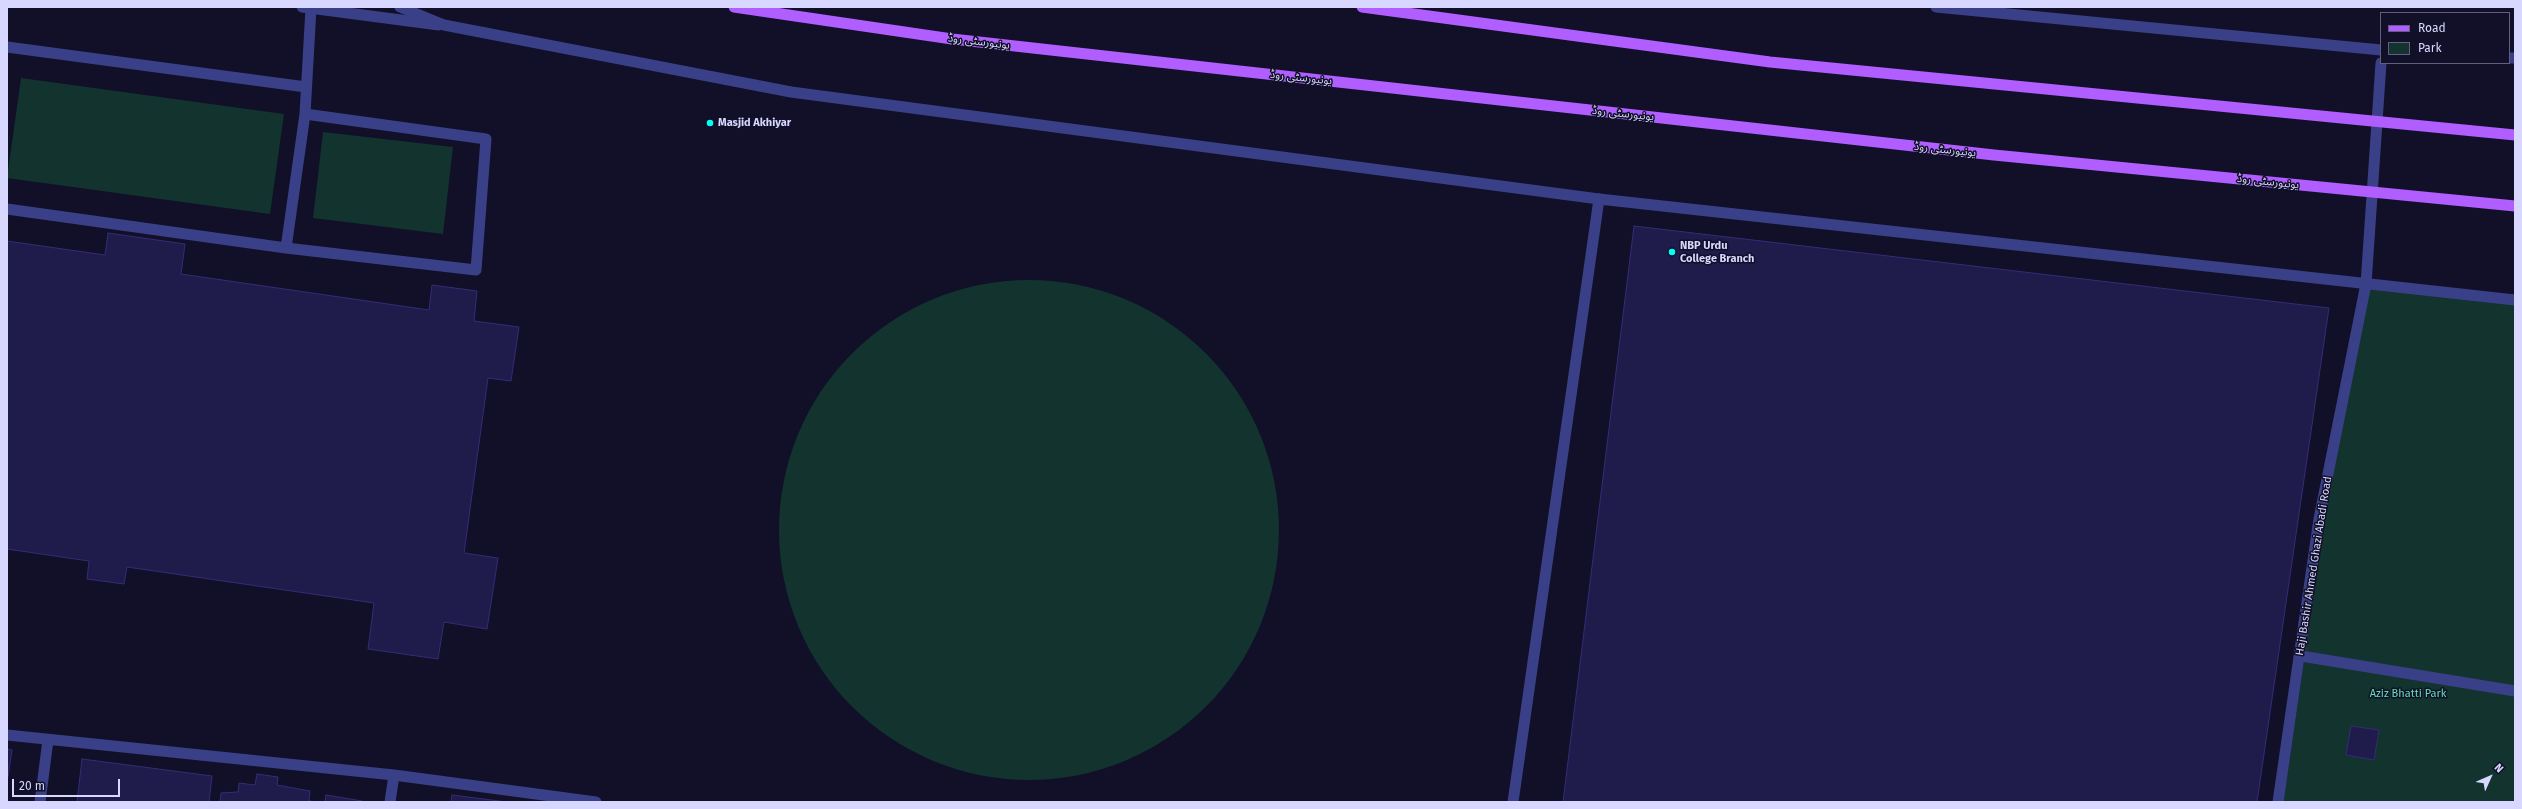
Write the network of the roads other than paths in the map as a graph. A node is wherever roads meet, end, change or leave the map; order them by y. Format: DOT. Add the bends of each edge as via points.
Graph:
graph roads {
  1 [pos="400,7"];
  2 [pos="734,7"];
  3 [pos="1362,7"];
  4 [pos="1936,7"];
  5 [pos="307,8"];
  6 [pos="444,26"];
  7 [pos="7,47"];
  8 [pos="2380,50"];
  9 [pos="2382,64"];
  10 [pos="306,87"];
  11 [pos="305,114"];
  12 [pos="2515,135"];
  13 [pos="1599,199"];
  14 [pos="2515,206"];
  15 [pos="7,209"];
  16 [pos="286,248"];
  17 [pos="2366,284"];
  18 [pos="2515,300"];
  19 [pos="2301,656"];
  20 [pos="2515,692"];
  21 [pos="7,735"];
  22 [pos="48,740"];
  23 [pos="394,775"];
  24 [pos="40,802"];
  25 [pos="390,802"];
  26 [pos="596,802"];
  27 [pos="1513,802"];
  28 [pos="2278,802"];
  1 -- 6 [label="street"];
  2 -- 14 [label="main road, یونیورسٹی روڈ, bridge" via="952,39 1986,154"];
  3 -- 12 [label="main road, bridge" via="1770,62"];
  4 -- 8 [label="street"];
  5 -- 6 [label="street"];
  5 -- 10 [label="street"];
  6 -- 13 [label="street" via="791,92"];
  7 -- 10 [label="street"];
  9 -- 17 [label="street, Haji Bashir Ahmed Ghazi Abadi Road"];
  10 -- 11 [label="street"];
  11 -- 16 [label="street"];
  11 -- 16 [label="street" via="486,139 476,270"];
  13 -- 17 [label="street"];
  13 -- 27 [label="street"];
  15 -- 16 [label="street"];
  17 -- 18 [label="street"];
  17 -- 19 [label="street, Haji Bashir Ahmed Ghazi Abadi Road" via="2319,519"];
  19 -- 20 [label="street"];
  19 -- 28 [label="street, Haji Bashir Ahmed Ghazi Abadi Road"];
  21 -- 22 [label="street"];
  22 -- 23 [label="street"];
  22 -- 24 [label="street"];
  23 -- 25 [label="street"];
  23 -- 26 [label="street"];
}
